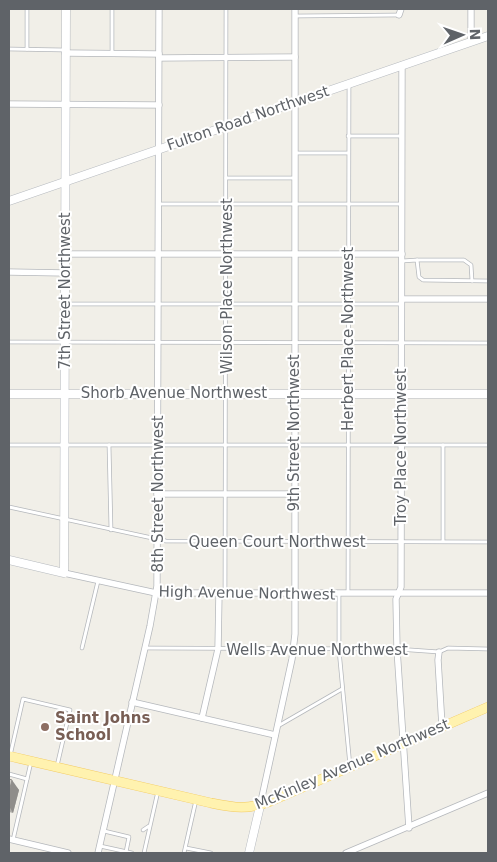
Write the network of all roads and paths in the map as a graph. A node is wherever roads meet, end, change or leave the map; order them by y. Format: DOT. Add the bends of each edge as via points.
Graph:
graph roads {
  1 [pos="27,9"];
  2 [pos="66,9"];
  3 [pos="112,9"];
  4 [pos="159,9"];
  5 [pos="226,9"];
  6 [pos="295,9"];
  7 [pos="471,9"];
  8 [pos="400,12"];
  9 [pos="295,16"];
  10 [pos="488,36"];
  11 [pos="471,42"];
  12 [pos="9,49"];
  13 [pos="27,49"];
  14 [pos="65,51"];
  15 [pos="112,53"];
  16 [pos="159,56"];
  17 [pos="226,57"];
  18 [pos="295,58"];
  19 [pos="402,65"];
  20 [pos="349,83"];
  21 [pos="295,102"];
  22 [pos="9,104"];
  23 [pos="66,105"];
  24 [pos="159,105"];
  25 [pos="227,126"];
  26 [pos="348,136"];
  27 [pos="402,136"];
  28 [pos="158,149"];
  29 [pos="294,153"];
  30 [pos="348,154"];
  31 [pos="226,178"];
  32 [pos="294,178"];
  33 [pos="65,182"];
  34 [pos="9,201"];
  35 [pos="158,204"];
  36 [pos="294,204"];
  37 [pos="348,204"];
  38 [pos="402,204"];
  39 [pos="226,205"];
  40 [pos="65,254"];
  41 [pos="158,254"];
  42 [pos="226,254"];
  43 [pos="294,254"];
  44 [pos="348,254"];
  45 [pos="402,258"];
  46 [pos="417,260"];
  47 [pos="9,272"];
  48 [pos="65,273"];
  49 [pos="472,281"];
  50 [pos="488,281"];
  51 [pos="488,299"];
  52 [pos="402,301"];
  53 [pos="65,304"];
  54 [pos="158,304"];
  55 [pos="226,304"];
  56 [pos="294,304"];
  57 [pos="348,304"];
  58 [pos="9,342"];
  59 [pos="65,342"];
  60 [pos="158,342"];
  61 [pos="226,342"];
  62 [pos="294,342"];
  63 [pos="348,342"];
  64 [pos="402,342"];
  65 [pos="488,343"];
  66 [pos="65,393"];
  67 [pos="158,393"];
  68 [pos="294,393"];
  69 [pos="348,393"];
  70 [pos="9,394"];
  71 [pos="227,394"];
  72 [pos="402,394"];
  73 [pos="488,394"];
  74 [pos="9,445"];
  75 [pos="65,445"];
  76 [pos="109,445"];
  77 [pos="158,445"];
  78 [pos="226,445"];
  79 [pos="294,445"];
  80 [pos="348,445"];
  81 [pos="401,445"];
  82 [pos="443,445"];
  83 [pos="488,445"];
  84 [pos="158,494"];
  85 [pos="226,494"];
  86 [pos="294,494"];
  87 [pos="9,507"];
  88 [pos="65,519"];
  89 [pos="111,530"];
  90 [pos="157,540"];
  91 [pos="226,541"];
  92 [pos="443,541"];
  93 [pos="294,542"];
  94 [pos="348,542"];
  95 [pos="401,542"];
  96 [pos="488,542"];
  97 [pos="9,560"];
  98 [pos="64,572"];
  99 [pos="98,581"];
  100 [pos="156,593"];
  101 [pos="222,593"];
  102 [pos="488,593"];
  103 [pos="294,594"];
  104 [pos="339,594"];
  105 [pos="348,594"];
  106 [pos="398,594"];
  107 [pos="82,648"];
  108 [pos="144,648"];
  109 [pos="218,649"];
  110 [pos="294,649"];
  111 [pos="488,649"];
  112 [pos="339,650"];
  113 [pos="397,650"];
  114 [pos="439,652"];
  115 [pos="342,689"];
  116 [pos="132,702"];
  117 [pos="488,707"];
  118 [pos="202,718"];
  119 [pos="277,726"];
  120 [pos="442,726"];
  121 [pos="275,734"];
  122 [pos="402,744"];
  123 [pos="9,756"];
  124 [pos="31,761"];
  125 [pos="56,767"];
  126 [pos="350,767"];
  127 [pos="9,774"];
  128 [pos="27,779"];
  129 [pos="114,780"];
  130 [pos="158,791"];
  131 [pos="488,793"];
  132 [pos="196,800"];
  133 [pos="260,806"];
  134 [pos="150,826"];
  135 [pos="409,828"];
  136 [pos="142,830"];
  137 [pos="103,831"];
  138 [pos="134,834"];
  139 [pos="129,837"];
  140 [pos="11,840"];
  141 [pos="100,846"];
  142 [pos="186,848"];
  143 [pos="59,852"];
  144 [pos="126,852"];
  145 [pos="68,853"];
  146 [pos="98,853"];
  147 [pos="132,853"];
  148 [pos="144,853"];
  149 [pos="184,853"];
  150 [pos="211,853"];
  151 [pos="249,853"];
  152 [pos="346,853"];
  1 -- 13 [label="lane"];
  2 -- 14 [label="street, 7th Street Northwest"];
  3 -- 15 [label="lane"];
  4 -- 16 [label="street, 8th Street Northwest"];
  5 -- 17 [label="lane, Wilson Place Northwest"];
  6 -- 9 [label="street, 9th Street Northwest"];
  7 -- 11 [label="street"];
  8 -- 9 [label="lane"];
  9 -- 18 [label="street, 9th Street Northwest"];
  10 -- 11 [label="street, Fulton Road Northwest"];
  11 -- 19 [label="street, Fulton Road Northwest"];
  12 -- 13 [label="lane"];
  13 -- 14 [label="lane"];
  14 -- 15 [label="street"];
  14 -- 23 [label="street, 7th Street Northwest"];
  15 -- 16 [label="street"];
  16 -- 17 [label="street"];
  16 -- 24 [label="street, 8th Street Northwest"];
  17 -- 18 [label="street"];
  17 -- 25 [label="lane, Wilson Place Northwest"];
  18 -- 21 [label="street, 9th Street Northwest"];
  19 -- 20 [label="street, Fulton Road Northwest"];
  19 -- 27 [label="street, Troy Place Northwest"];
  20 -- 21 [label="street, Fulton Road Northwest"];
  20 -- 26 [label="lane, Herbert Place Northwest"];
  21 -- 25 [label="street, Fulton Road Northwest"];
  21 -- 29 [label="street, 9th Street Northwest"];
  22 -- 23 [label="street"];
  23 -- 24 [label="street"];
  23 -- 33 [label="street, 7th Street Northwest"];
  24 -- 28 [label="street, 8th Street Northwest"];
  25 -- 28 [label="street, Fulton Road Northwest"];
  25 -- 31 [label="lane, Wilson Place Northwest"];
  26 -- 27 [label="lane"];
  26 -- 30 [label="lane, Herbert Place Northwest"];
  27 -- 38 [label="street, Troy Place Northwest"];
  28 -- 33 [label="street, Fulton Road Northwest"];
  28 -- 35 [label="street, 8th Street Northwest"];
  29 -- 30 [label="lane"];
  29 -- 32 [label="street, 9th Street Northwest"];
  30 -- 37 [label="lane, Herbert Place Northwest"];
  31 -- 32 [label="lane"];
  31 -- 39 [label="lane, Wilson Place Northwest"];
  32 -- 36 [label="street, 9th Street Northwest"];
  33 -- 34 [label="street, Fulton Road Northwest"];
  33 -- 40 [label="street, 7th Street Northwest"];
  35 -- 39 [label="lane"];
  35 -- 41 [label="street, 8th Street Northwest"];
  36 -- 37 [label="lane"];
  36 -- 39 [label="lane"];
  36 -- 43 [label="street, 9th Street Northwest"];
  37 -- 38 [label="lane"];
  37 -- 44 [label="lane, Herbert Place Northwest"];
  38 -- 45 [label="street, Troy Place Northwest"];
  39 -- 42 [label="lane, Wilson Place Northwest"];
  40 -- 41 [label="street"];
  40 -- 48 [label="street, 7th Street Northwest"];
  41 -- 42 [label="street"];
  41 -- 54 [label="street, 8th Street Northwest"];
  42 -- 43 [label="street"];
  42 -- 55 [label="lane, Wilson Place Northwest"];
  43 -- 44 [label="street"];
  43 -- 56 [label="street, 9th Street Northwest"];
  44 -- 45 [label="street"];
  44 -- 57 [label="lane, Herbert Place Northwest"];
  45 -- 46 [label="lane"];
  45 -- 52 [label="street, Troy Place Northwest"];
  46 -- 49 [label="lane" via="419,277 424,280"];
  46 -- 49 [label="lane" via="464,260 471,266"];
  47 -- 48 [label="street"];
  48 -- 53 [label="street, 7th Street Northwest"];
  49 -- 50 [label="lane"];
  51 -- 52 [label="street"];
  52 -- 57 [label="lane"];
  52 -- 64 [label="street, Troy Place Northwest"];
  53 -- 54 [label="lane"];
  53 -- 59 [label="street, 7th Street Northwest"];
  54 -- 55 [label="lane"];
  54 -- 60 [label="street, 8th Street Northwest"];
  55 -- 56 [label="lane"];
  55 -- 61 [label="lane, Wilson Place Northwest"];
  56 -- 57 [label="lane"];
  56 -- 62 [label="street, 9th Street Northwest"];
  57 -- 63 [label="lane, Herbert Place Northwest"];
  58 -- 59 [label="lane"];
  59 -- 60 [label="lane"];
  59 -- 66 [label="street, 7th Street Northwest"];
  60 -- 61 [label="lane"];
  60 -- 67 [label="street, 8th Street Northwest"];
  61 -- 62 [label="lane"];
  61 -- 71 [label="lane, Wilson Place Northwest"];
  62 -- 63 [label="lane"];
  62 -- 68 [label="street, 9th Street Northwest"];
  63 -- 64 [label="lane"];
  63 -- 69 [label="lane, Herbert Place Northwest"];
  64 -- 65 [label="lane"];
  64 -- 72 [label="street, Troy Place Northwest"];
  66 -- 67 [label="street, Shorb Avenue Northwest"];
  66 -- 70 [label="street, Shorb Avenue Northwest"];
  66 -- 75 [label="street, 7th Street Northwest"];
  67 -- 71 [label="street, Shorb Avenue Northwest"];
  67 -- 77 [label="street, 8th Street Northwest"];
  68 -- 69 [label="street, Shorb Avenue Northwest"];
  68 -- 71 [label="street, Shorb Avenue Northwest"];
  68 -- 79 [label="street, 9th Street Northwest"];
  69 -- 72 [label="street, Shorb Avenue Northwest"];
  69 -- 80 [label="lane, Herbert Place Northwest"];
  71 -- 78 [label="lane, Wilson Place Northwest"];
  72 -- 73 [label="street, Shorb Avenue Northwest"];
  72 -- 81 [label="street, Troy Place Northwest"];
  74 -- 75 [label="lane"];
  75 -- 76 [label="lane"];
  75 -- 88 [label="street, 7th Street Northwest"];
  76 -- 77 [label="lane"];
  76 -- 89 [label="lane"];
  77 -- 78 [label="lane"];
  77 -- 84 [label="street, 8th Street Northwest"];
  78 -- 79 [label="lane"];
  78 -- 85 [label="lane, Wilson Place Northwest"];
  79 -- 80 [label="lane"];
  79 -- 86 [label="street, 9th Street Northwest"];
  80 -- 81 [label="lane"];
  80 -- 94 [label="lane, Herbert Place Northwest"];
  81 -- 82 [label="lane"];
  81 -- 95 [label="street, Troy Place Northwest"];
  82 -- 83 [label="lane"];
  82 -- 92 [label="lane"];
  84 -- 85 [label="street"];
  84 -- 90 [label="street, 8th Street Northwest"];
  85 -- 86 [label="street"];
  85 -- 91 [label="lane, Wilson Place Northwest"];
  86 -- 93 [label="street, 9th Street Northwest"];
  87 -- 88 [label="lane, Queen Court Northwest"];
  88 -- 89 [label="lane, Queen Court Northwest"];
  88 -- 98 [label="street, 7th Street Northwest"];
  89 -- 90 [label="lane, Queen Court Northwest"];
  90 -- 91 [label="lane, Queen Court Northwest"];
  90 -- 100 [label="street, 8th Street Northwest"];
  91 -- 93 [label="lane, Queen Court Northwest"];
  91 -- 101 [label="lane, Wilson Place Northwest"];
  92 -- 95 [label="lane, Queen Court Northwest"];
  92 -- 96 [label="lane, Queen Court Northwest"];
  93 -- 94 [label="lane, Queen Court Northwest"];
  93 -- 103 [label="street, 9th Street Northwest"];
  94 -- 95 [label="lane, Queen Court Northwest"];
  94 -- 105 [label="lane, Herbert Place Northwest"];
  95 -- 106 [label="street, Troy Place Northwest" via="401,587"];
  97 -- 98 [label="street, High Avenue Northwest"];
  98 -- 99 [label="street, High Avenue Northwest"];
  99 -- 100 [label="street, High Avenue Northwest"];
  99 -- 107 [label="lane"];
  100 -- 101 [label="street, High Avenue Northwest"];
  100 -- 108 [label="street, 8th Street Northwest"];
  101 -- 103 [label="street, High Avenue Northwest"];
  101 -- 109 [label="street, Wilson Place Northwest"];
  102 -- 106 [label="street, High Avenue Northwest"];
  103 -- 104 [label="street, High Avenue Northwest"];
  103 -- 110 [label="street, 9th Street Northwest"];
  104 -- 105 [label="street, High Avenue Northwest"];
  104 -- 112 [label="lane"];
  105 -- 106 [label="street, High Avenue Northwest"];
  106 -- 113 [label="street, Troy Place Northwest"];
  108 -- 109 [label="lane, Wells Avenue Northwest"];
  108 -- 116 [label="street, 8th Street Northwest"];
  109 -- 110 [label="lane, Wells Avenue Northwest"];
  109 -- 118 [label="street, Wilson Place Northwest"];
  110 -- 112 [label="lane, Wells Avenue Northwest"];
  110 -- 119 [label="street, 9th Street Northwest"];
  111 -- 114 [label="lane, Wells Avenue Northwest" via="448,648"];
  112 -- 113 [label="lane, Wells Avenue Northwest"];
  112 -- 115 [label="lane"];
  113 -- 114 [label="lane, Wells Avenue Northwest"];
  113 -- 122 [label="street, Troy Place Northwest"];
  114 -- 120 [label="street"];
  115 -- 119 [label="lane"];
  115 -- 126 [label="lane"];
  116 -- 118 [label="street"];
  116 -- 129 [label="street, 8th Street Northwest"];
  117 -- 120 [label="main road, McKinley Avenue Northwest"];
  118 -- 121 [label="street"];
  119 -- 121 [label="street, 9th Street Northwest"];
  120 -- 122 [label="main road, McKinley Avenue Northwest"];
  121 -- 133 [label="street, 9th Street Northwest"];
  122 -- 126 [label="main road, McKinley Avenue Northwest"];
  122 -- 135 [label="street, Troy Place Northwest"];
  123 -- 124 [label="main road, McKinley Avenue Northwest"];
  123 -- 125 [label="lane" via="23,699 70,710"];
  124 -- 125 [label="main road, McKinley Avenue Northwest"];
  124 -- 128 [label="lane"];
  125 -- 129 [label="main road, McKinley Avenue Northwest"];
  126 -- 133 [label="main road, McKinley Avenue Northwest"];
  127 -- 128 [label="lane"];
  128 -- 140 [label="lane"];
  129 -- 130 [label="main road, McKinley Avenue Northwest"];
  129 -- 137 [label="street, 8th Street Northwest"];
  130 -- 132 [label="main road, McKinley Avenue Northwest"];
  130 -- 134 [label="lane"];
  131 -- 135 [label="street"];
  132 -- 133 [label="main road, McKinley Avenue Northwest" via="232,808"];
  132 -- 142 [label="lane"];
  133 -- 151 [label="street, 9th Street Northwest"];
  134 -- 136 [label="lane"];
  134 -- 148 [label="lane"];
  135 -- 152 [label="street"];
  137 -- 139 [label="lane"];
  137 -- 141 [label="street, 8th Street Northwest"];
  138 -- 139 [label="lane"];
  139 -- 144 [label="lane"];
  140 -- 143 [label="street"];
  141 -- 144 [label="lane"];
  141 -- 146 [label="street, 8th Street Northwest"];
  142 -- 149 [label="lane"];
  142 -- 150 [label="lane"];
  143 -- 145 [label="street"];
  144 -- 147 [label="lane"];
}
